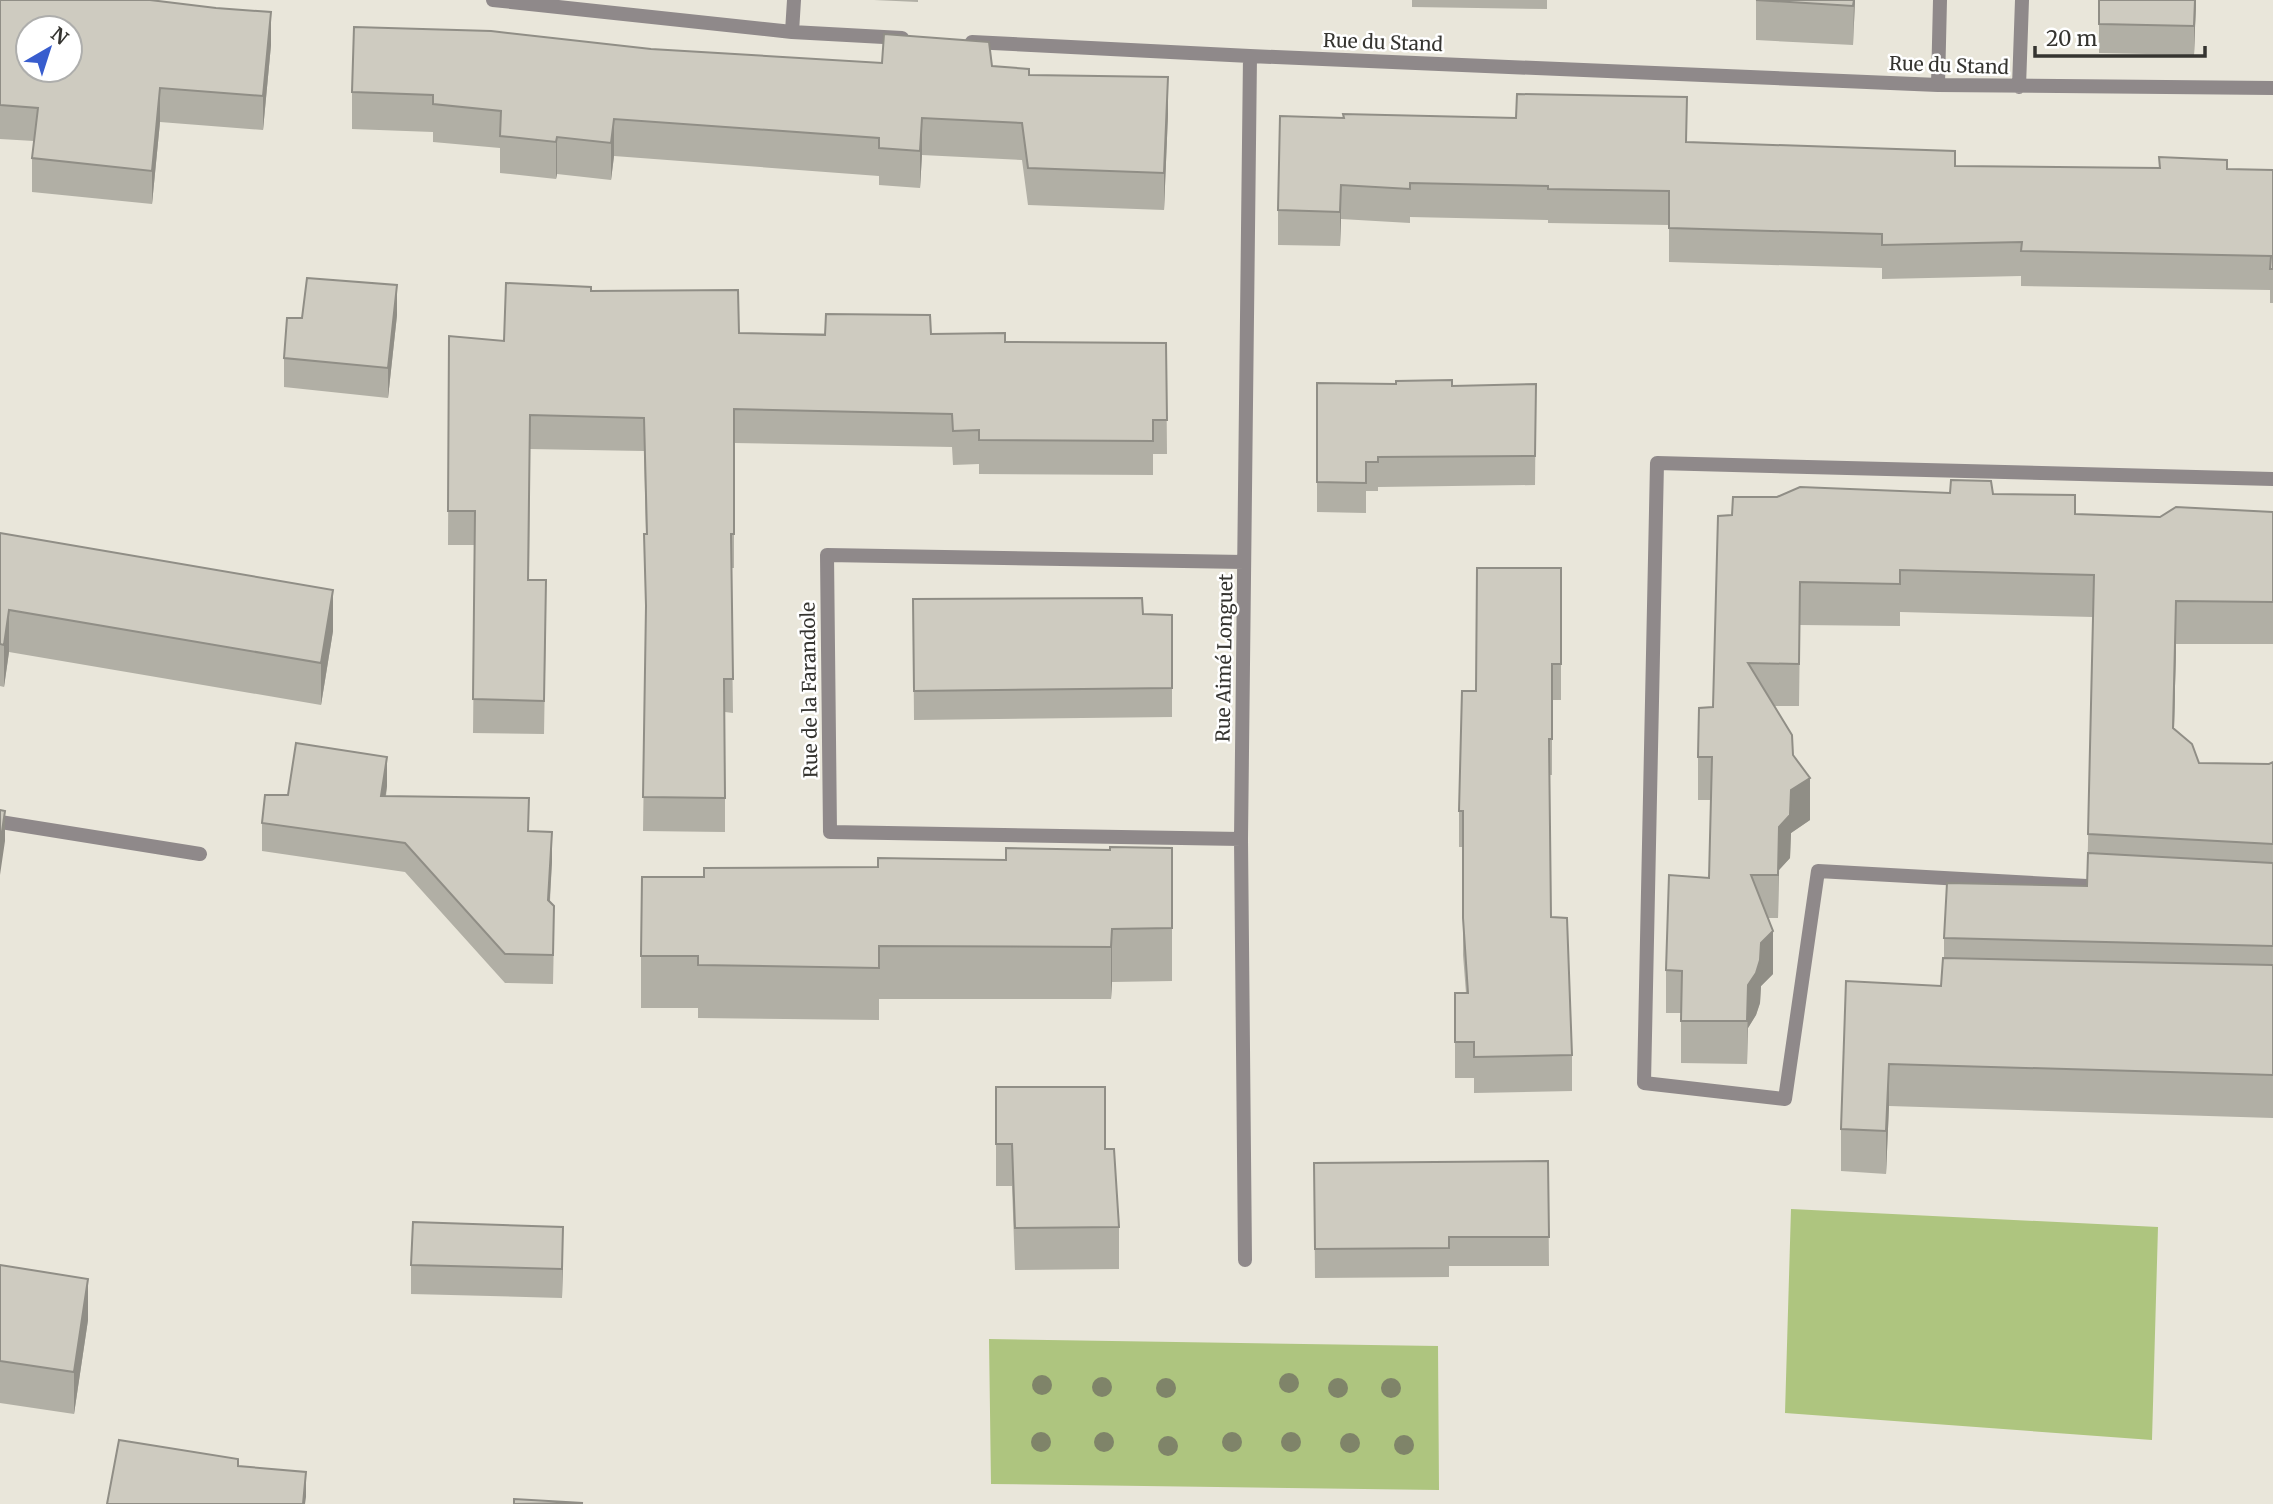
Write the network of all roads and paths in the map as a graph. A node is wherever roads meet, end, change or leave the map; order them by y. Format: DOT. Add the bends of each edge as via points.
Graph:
graph roads {
  1 [pos="493,0"];
  2 [pos="794,0"];
  3 [pos="1940,0"];
  4 [pos="2022,0"];
  5 [pos="792,32"];
  6 [pos="917,39"];
  7 [pos="958,41"];
  8 [pos="1250,56"];
  9 [pos="1938,85"];
  10 [pos="2019,87"];
  11 [pos="2273,88"];
  12 [pos="2273,480"];
  13 [pos="1244,562"];
  14 [pos="0,822"];
  15 [pos="1241,839"];
  16 [pos="200,854"];
  17 [pos="2121,887"];
  18 [pos="1245,1260"];
  1 -- 5 [label="street"];
  2 -- 5 [label="street"];
  3 -- 9 [label="street"];
  4 -- 10 [label="street"];
  5 -- 6 [label="street"];
  7 -- 8 [label="street, Rue du Stand"];
  8 -- 9 [label="street, Rue du Stand"];
  8 -- 13 [label="street, Rue Aimé Longuet"];
  9 -- 10 [label="street, Rue du Stand"];
  10 -- 11 [label="street, Rue du Stand"];
  12 -- 17 [label="street" via="1657,463 1644,1083 1785,1099 1818,871"];
  13 -- 15 [label="street, Rue Aimé Longuet"];
  13 -- 15 [label="street, Rue de la Farandole" via="827,555 830,832"];
  14 -- 16 [label="street"];
  15 -- 18 [label="street, Rue Aimé Longuet"];
}
